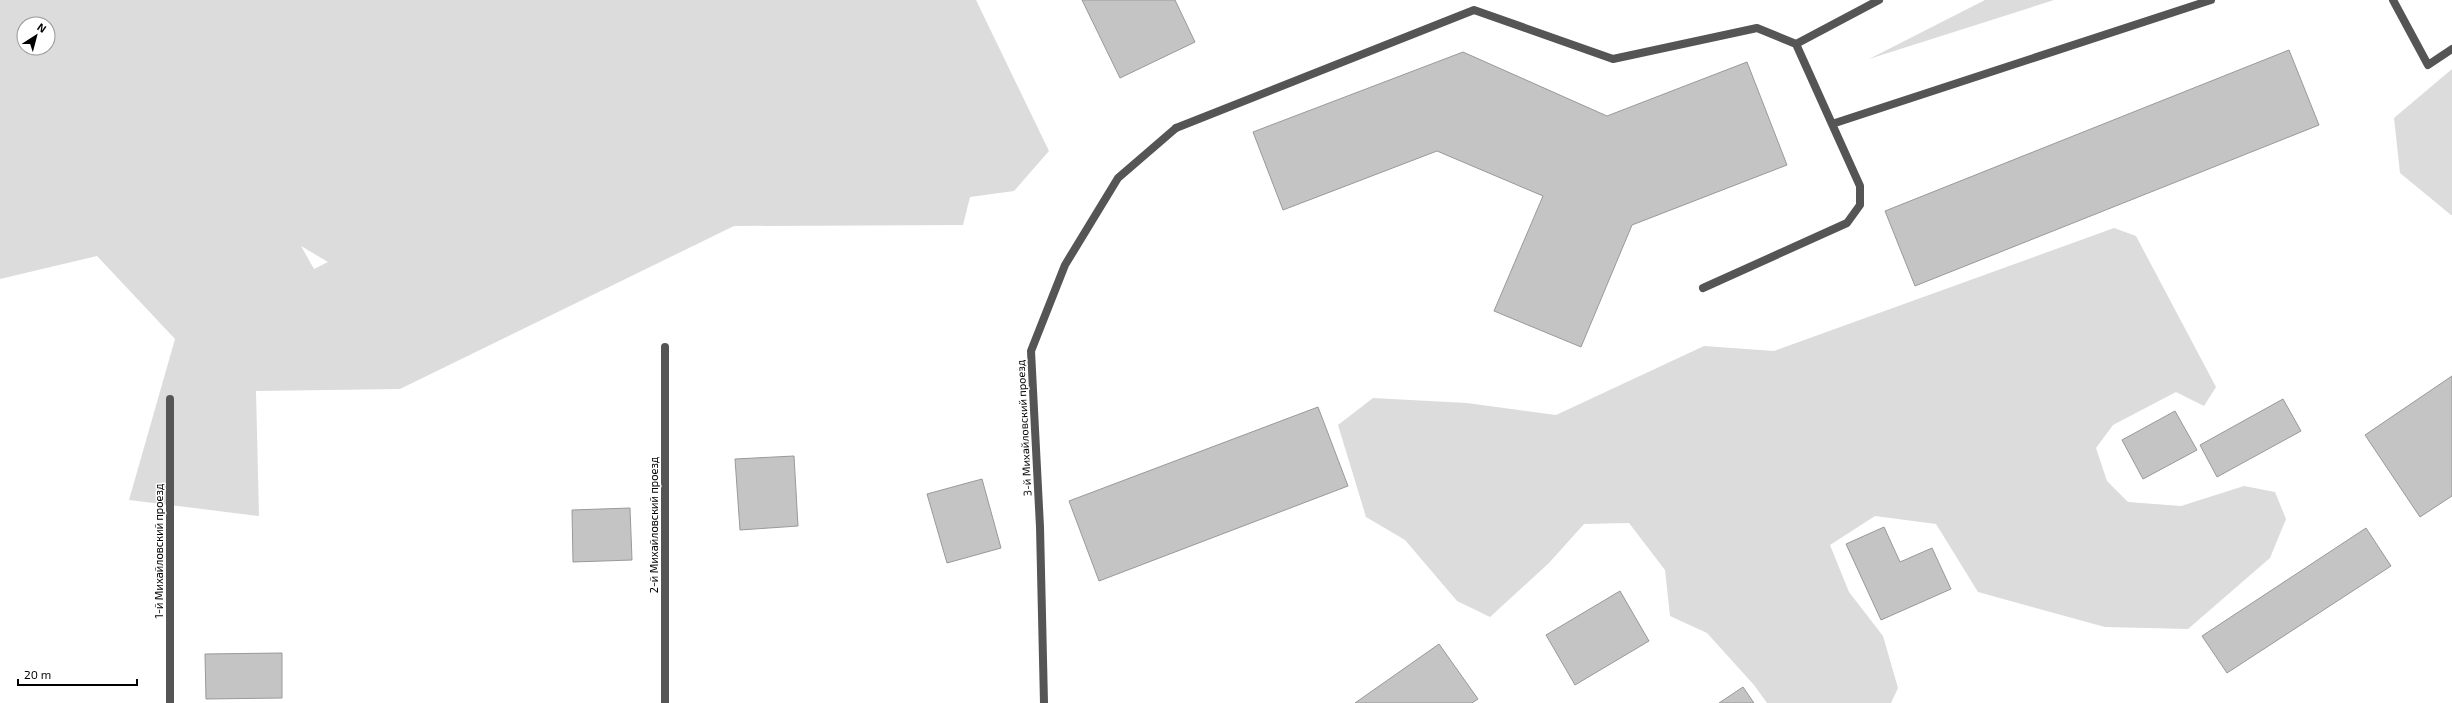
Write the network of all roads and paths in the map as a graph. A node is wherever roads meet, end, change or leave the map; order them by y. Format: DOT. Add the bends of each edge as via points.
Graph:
graph roads {
  1 [pos="1879,0"];
  2 [pos="2211,0"];
  3 [pos="2393,0"];
  4 [pos="1796,44"];
  5 [pos="2452,49"];
  6 [pos="1832,124"];
  7 [pos="1703,288"];
  8 [pos="665,347"];
  9 [pos="170,399"];
  10 [pos="170,703"];
  11 [pos="665,703"];
  12 [pos="1044,703"];
  1 -- 4 [label="street"];
  2 -- 6 [label="street"];
  3 -- 5 [label="street" via="2428,65"];
  4 -- 6 [label="street"];
  4 -- 12 [label="street, 3-й Михайловский проезд" via="1757,28 1613,59 1474,10 1176,128 1118,178 1065,265 1031,351 1040,527"];
  6 -- 7 [label="street" via="1860,186 1860,205 1847,222"];
  8 -- 11 [label="street, 2-й Михайловский проезд"];
  9 -- 10 [label="street, 1-й Михайловский проезд"];
}
